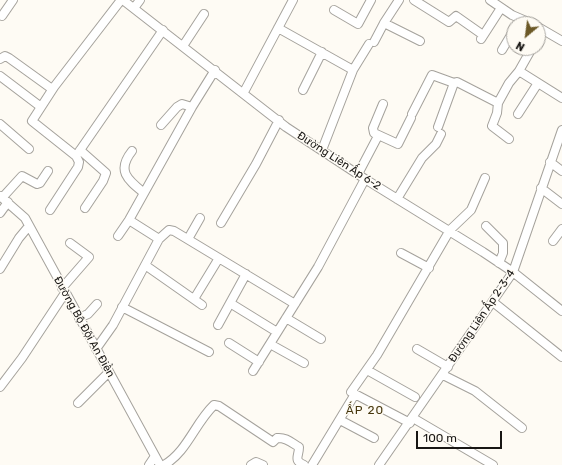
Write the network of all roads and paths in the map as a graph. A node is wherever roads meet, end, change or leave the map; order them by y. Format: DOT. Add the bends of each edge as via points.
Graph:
graph roads {
  1 [pos="13,0"];
  2 [pos="122,0"];
  3 [pos="140,0"];
  4 [pos="293,0"];
  5 [pos="371,0"];
  6 [pos="399,0"];
  7 [pos="414,0"];
  8 [pos="490,0"];
  9 [pos="134,8"];
  10 [pos="501,8"];
  11 [pos="334,10"];
  12 [pos="204,14"];
  13 [pos="2,16"];
  14 [pos="512,16"];
  15 [pos="384,23"];
  16 [pos="278,28"];
  17 [pos="163,30"];
  18 [pos="546,32"];
  19 [pos="420,41"];
  20 [pos="562,41"];
  21 [pos="506,43"];
  22 [pos="183,46"];
  23 [pos="502,50"];
  24 [pos="322,52"];
  25 [pos="527,56"];
  26 [pos="0,59"];
  27 [pos="215,70"];
  28 [pos="353,70"];
  29 [pos="519,71"];
  30 [pos="0,76"];
  31 [pos="454,83"];
  32 [pos="538,83"];
  33 [pos="52,89"];
  34 [pos="303,90"];
  35 [pos="244,92"];
  36 [pos="562,98"];
  37 [pos="498,103"];
  38 [pos="383,104"];
  39 [pos="192,106"];
  40 [pos="41,107"];
  41 [pos="518,114"];
  42 [pos="279,120"];
  43 [pos="0,124"];
  44 [pos="161,125"];
  45 [pos="562,132"];
  46 [pos="378,136"];
  47 [pos="509,139"];
  48 [pos="30,149"];
  49 [pos="322,150"];
  50 [pos="132,151"];
  51 [pos="78,153"];
  52 [pos="550,162"];
  53 [pos="48,171"];
  54 [pos="562,171"];
  55 [pos="358,174"];
  56 [pos="485,178"];
  57 [pos="365,179"];
  58 [pos="541,188"];
  59 [pos="144,193"];
  60 [pos="3,199"];
  61 [pos="397,199"];
  62 [pos="562,204"];
  63 [pos="85,208"];
  64 [pos="50,210"];
  65 [pos="0,214"];
  66 [pos="200,218"];
  67 [pos="130,220"];
  68 [pos="221,223"];
  69 [pos="30,226"];
  70 [pos="486,226"];
  71 [pos="562,229"];
  72 [pos="450,230"];
  73 [pos="118,236"];
  74 [pos="159,239"];
  75 [pos="188,239"];
  76 [pos="554,241"];
  77 [pos="70,243"];
  78 [pos="401,254"];
  79 [pos="219,258"];
  80 [pos="499,263"];
  81 [pos="145,266"];
  82 [pos="429,268"];
  83 [pos="0,269"];
  84 [pos="513,272"];
  85 [pos="246,274"];
  86 [pos="64,290"];
  87 [pos="194,299"];
  88 [pos="493,302"];
  89 [pos="230,303"];
  90 [pos="97,304"];
  91 [pos="295,304"];
  92 [pos="202,305"];
  93 [pos="122,307"];
  94 [pos="562,311"];
  95 [pos="79,318"];
  96 [pos="286,318"];
  97 [pos="218,325"];
  98 [pos="277,332"];
  99 [pos="322,339"];
  100 [pos="229,343"];
  101 [pos="270,344"];
  102 [pos="96,348"];
  103 [pos="417,349"];
  104 [pos="209,352"];
  105 [pos="562,357"];
  106 [pos="259,362"];
  107 [pos="304,363"];
  108 [pos="448,367"];
  109 [pos="367,370"];
  110 [pos="109,372"];
  111 [pos="253,372"];
  112 [pos="443,375"];
  113 [pos="0,387"];
  114 [pos="355,394"];
  115 [pos="415,397"];
  116 [pos="78,403"];
  117 [pos="340,420"];
  118 [pos="411,420"];
  119 [pos="522,428"];
  120 [pos="374,438"];
  121 [pos="155,456"];
  122 [pos="491,464"];
  123 [pos="149,465"];
  124 [pos="160,465"];
  125 [pos="164,465"];
  126 [pos="251,465"];
  127 [pos="263,465"];
  128 [pos="304,465"];
  129 [pos="312,465"];
  130 [pos="379,465"];
  1 -- 13 [label="street"];
  2 -- 9 [label="street, Đường Liên Ấp 6-2"];
  2 -- 33 [label="street"];
  3 -- 9 [label="street"];
  4 -- 16 [label="street"];
  5 -- 11 [label="street" via="358,24"];
  6 -- 15 [label="street"];
  7 -- 10 [label="street" via="449,22 456,16 482,37"];
  8 -- 10 [label="street"];
  9 -- 17 [label="street, Đường Liên Ấp 6-2"];
  10 -- 14 [label="street"];
  12 -- 22 [label="street"];
  15 -- 19 [label="street"];
  15 -- 28 [label="street"];
  16 -- 24 [label="street"];
  16 -- 35 [label="street"];
  17 -- 22 [label="street, Đường Liên Ấp 6-2"];
  17 -- 51 [label="street"];
  18 -- 20 [label="street"];
  21 -- 23 [label="street"];
  22 -- 27 [label="street, Đường Liên Ấp 6-2"];
  24 -- 28 [label="street"];
  24 -- 34 [label="street"];
  25 -- 29 [label="street"];
  26 -- 33 [label="street" via="5,56 9,58"];
  27 -- 35 [label="street, Đường Liên Ấp 6-2"];
  27 -- 39 [label="street"];
  28 -- 49 [label="street"];
  29 -- 32 [label="street"];
  29 -- 37 [label="street"];
  30 -- 40 [label="street"];
  31 -- 37 [label="street" via="468,87"];
  31 -- 46 [label="street" via="432,75 398,144"];
  31 -- 61 [label="street" via="436,144 422,158"];
  32 -- 36 [label="street"];
  32 -- 41 [label="street"];
  33 -- 40 [label="street"];
  35 -- 42 [label="street, Đường Liên Ấp 6-2"];
  37 -- 47 [label="street" via="492,125"];
  38 -- 46 [label="street" via="373,128 374,134"];
  39 -- 44 [label="street" via="182,104 177,107"];
  39 -- 59 [label="street"];
  40 -- 51 [label="street" via="32,121"];
  42 -- 49 [label="street, Đường Liên Ấp 6-2"];
  42 -- 68 [label="street"];
  43 -- 48 [label="street"];
  45 -- 52 [label="street, Đường Liên Ấp 2-3-4"];
  46 -- 55 [label="street"];
  49 -- 55 [label="street, Đường Liên Ấp 6-2"];
  50 -- 59 [label="street" via="124,161 124,169 130,181"];
  51 -- 63 [label="street" via="106,173"];
  51 -- 64 [label="street" via="78,168"];
  52 -- 54 [label="street"];
  52 -- 58 [label="street, Đường Liên Ấp 2-3-4"];
  53 -- 60 [label="street" via="37,184 22,176"];
  55 -- 57 [label="street, Đường Liên Ấp 6-2"];
  56 -- 72 [label="street" via="471,210"];
  57 -- 61 [label="street, Đường Liên Ấp 6-2"];
  57 -- 91 [label="street"];
  58 -- 62 [label="street"];
  58 -- 84 [label="street, Đường Liên Ấp 2-3-4"];
  59 -- 67 [label="street"];
  60 -- 65 [label="street"];
  60 -- 69 [label="street, Đường Bộ Đội An Điền" via="25,218"];
  61 -- 72 [label="street, Đường Liên Ấp 6-2"];
  66 -- 75 [label="street"];
  67 -- 73 [label="street"];
  67 -- 74 [label="street"];
  69 -- 83 [label="street" via="19,238"];
  69 -- 86 [label="street, Đường Bộ Đội An Điền"];
  70 -- 80 [label="street" via="503,243"];
  71 -- 76 [label="street"];
  72 -- 80 [label="street, Đường Liên Ấp 6-2"];
  72 -- 82 [label="street"];
  74 -- 75 [label="street" via="169,230"];
  74 -- 81 [label="street"];
  75 -- 79 [label="street"];
  77 -- 86 [label="street" via="89,257"];
  78 -- 82 [label="street"];
  79 -- 85 [label="street"];
  79 -- 87 [label="street"];
  80 -- 84 [label="street, Đường Liên Ấp 6-2"];
  81 -- 87 [label="street"];
  81 -- 93 [label="street"];
  82 -- 109 [label="street"];
  84 -- 88 [label="street, Đường Liên Ấp 2-3-4"];
  84 -- 94 [label="street, Đường Liên Ấp 6-2"];
  85 -- 89 [label="street"];
  85 -- 91 [label="street"];
  86 -- 95 [label="street, Đường Bộ Đội An Điền"];
  86 -- 113 [label="street" via="22,358"];
  87 -- 92 [label="street"];
  88 -- 105 [label="street"];
  88 -- 108 [label="street, Đường Liên Ấp 2-3-4"];
  89 -- 97 [label="street"];
  89 -- 98 [label="street"];
  90 -- 95 [label="street" via="88,314"];
  91 -- 96 [label="street"];
  93 -- 102 [label="street"];
  93 -- 104 [label="street"];
  95 -- 102 [label="street, Đường Bộ Đội An Điền"];
  96 -- 98 [label="street"];
  96 -- 99 [label="street"];
  98 -- 101 [label="street"];
  100 -- 106 [label="street"];
  101 -- 106 [label="street"];
  101 -- 107 [label="street"];
  102 -- 110 [label="street, Đường Bộ Đội An Điền"];
  103 -- 108 [label="street"];
  106 -- 111 [label="street"];
  108 -- 112 [label="street, Đường Liên Ấp 2-3-4"];
  109 -- 114 [label="street" via="351,392"];
  109 -- 115 [label="street"];
  110 -- 116 [label="street"];
  110 -- 121 [label="street, Đường Bộ Đội An Điền"];
  112 -- 118 [label="street, Đường Liên Ấp 2-3-4"];
  112 -- 119 [label="street" via="475,391"];
  114 -- 117 [label="street"];
  114 -- 118 [label="street"];
  117 -- 120 [label="street"];
  117 -- 129 [label="street"];
  118 -- 122 [label="street"];
  118 -- 130 [label="street, Đường Liên Ấp 2-3-4"];
  121 -- 123 [label="street"];
  121 -- 124 [label="street, Đường Bộ Đội An Điền"];
  125 -- 128 [label="street" via="172,461 214,405 273,442 282,437 299,447 296,458"];
  126 -- 127 [label="street" via="256,462"];
}
